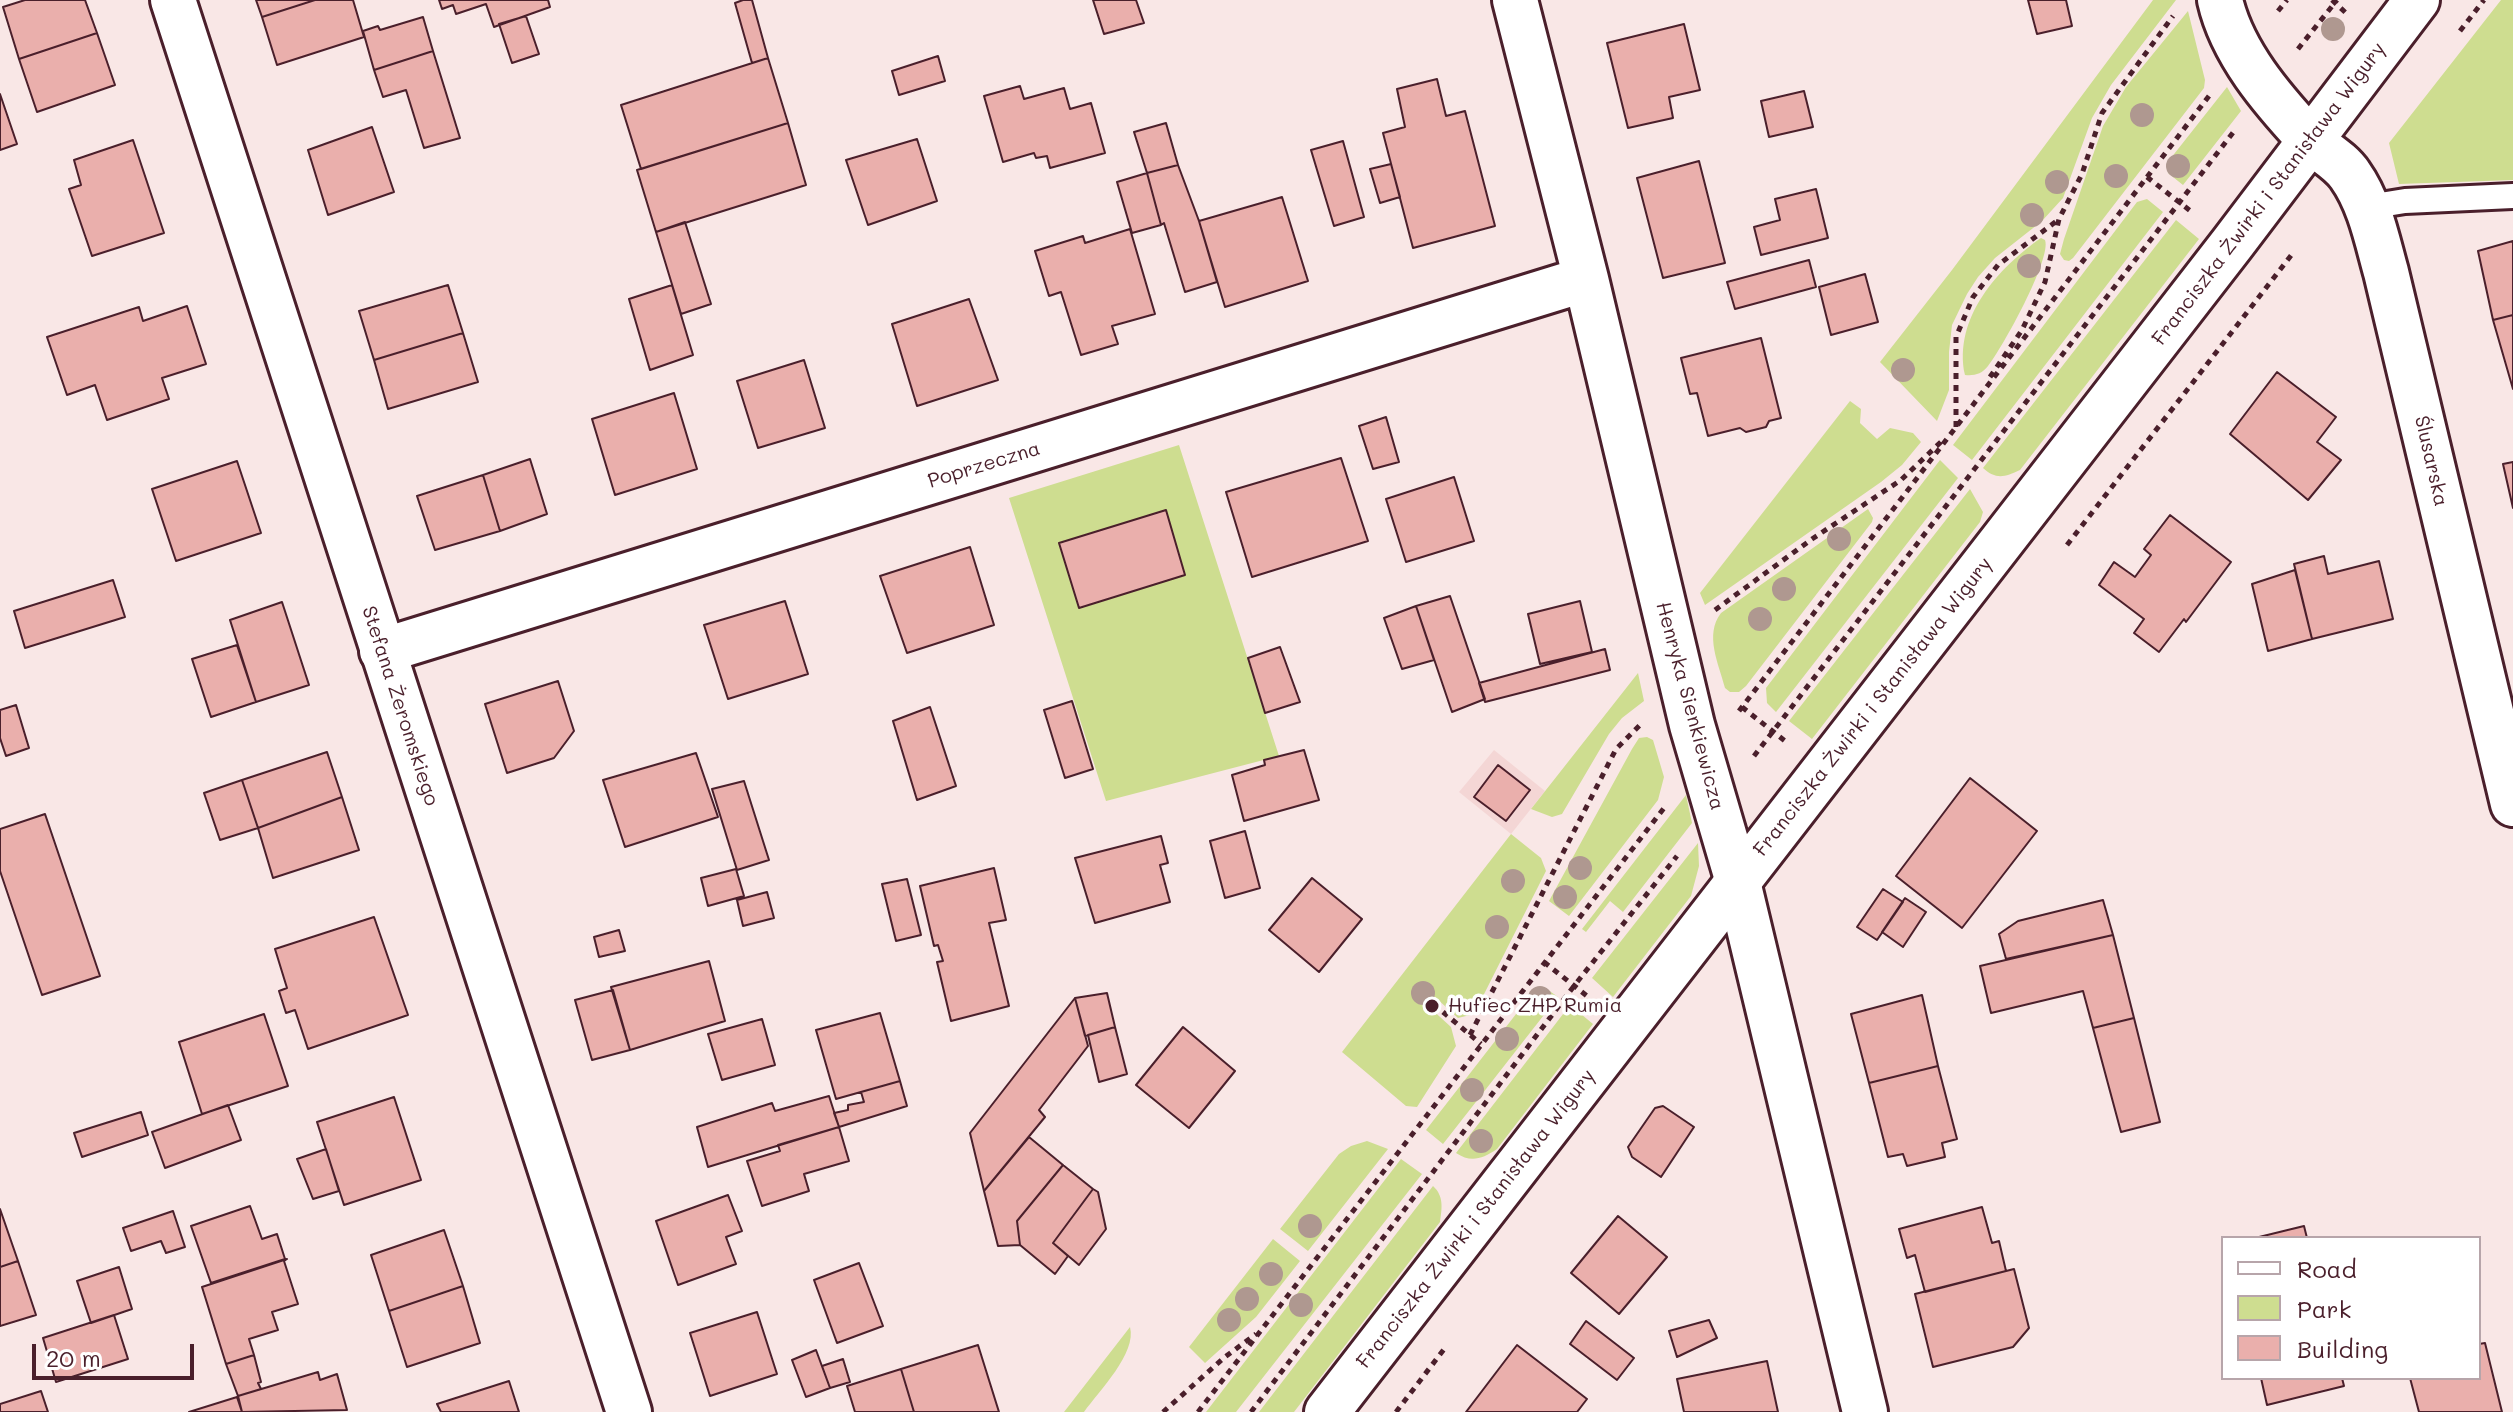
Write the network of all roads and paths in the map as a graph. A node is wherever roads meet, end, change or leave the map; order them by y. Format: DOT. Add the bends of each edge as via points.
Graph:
graph roads {
  1 [pos="173,0"];
  2 [pos="1515,0"];
  3 [pos="2220,0"];
  4 [pos="2337,0"];
  5 [pos="2417,0"];
  6 [pos="2177,10"];
  7 [pos="2267,88"];
  8 [pos="2310,140"];
  9 [pos="2147,177"];
  10 [pos="2513,196"];
  11 [pos="2180,203"];
  12 [pos="2368,207"];
  13 [pos="2059,219"];
  14 [pos="2203,221"];
  15 [pos="1586,279"];
  16 [pos="1956,428"];
  17 [pos="1711,613"];
  18 [pos="382,651"];
  19 [pos="1648,718"];
  20 [pos="1717,804"];
  21 [pos="2513,804"];
  22 [pos="1738,882"];
  23 [pos="1443,1012"];
  24 [pos="1470,1035"];
  25 [pos="1481,1044"];
  26 [pos="1261,1331"];
  27 [pos="629,1412"];
  28 [pos="1163,1412"];
  29 [pos="1251,1412"];
  30 [pos="1327,1412"];
  31 [pos="1865,1412"];
  1 -- 18 [label="street, Stefana Żeromskiego"];
  2 -- 15 [label="street, Henryka Sienkiewicza"];
  3 -- 7 [label="street, Ślusarska" via="2241,54"];
  4 -- 7 [label="path"];
  5 -- 8 [label="street, Franciszka Żwirki i Stanisława Wigury"];
  6 -- 13 [label="path" via="2102,113 2082,174"];
  7 -- 8 [label="street, Ślusarska"];
  7 -- 11 [label="path"];
  8 -- 12 [label="street, Ślusarska" via="2349,173"];
  8 -- 22 [label="street, Franciszka Żwirki i Stanisława Wigury"];
  9 -- 11 [label="path"];
  10 -- 12 [label="lane"];
  11 -- 14 [label="path"];
  11 -- 20 [label="path"];
  12 -- 21 [label="street, Ślusarska"];
  13 -- 16 [label="path" via="2045,282 2022,330"];
  13 -- 16 [label="path" via="1998,265 1973,297 1956,337"];
  15 -- 18 [label="street, Poprzeczna"];
  15 -- 20 [label="street, Henryka Sienkiewicza" via="1692,725"];
  16 -- 17 [label="path" via="1901,480"];
  18 -- 27 [label="street, Stefana Żeromskiego"];
  19 -- 24 [label="path" via="1616,749"];
  20 -- 22 [label="street, Henryka Sienkiewicza"];
  20 -- 29 [label="path"];
  22 -- 30 [label="street, Franciszka Żwirki i Stanisława Wigury"];
  22 -- 31 [label="street, Henryka Sienkiewicza"];
  23 -- 24 [label="path"];
  24 -- 25 [label="path"];
  26 -- 28 [label="path"];
}
